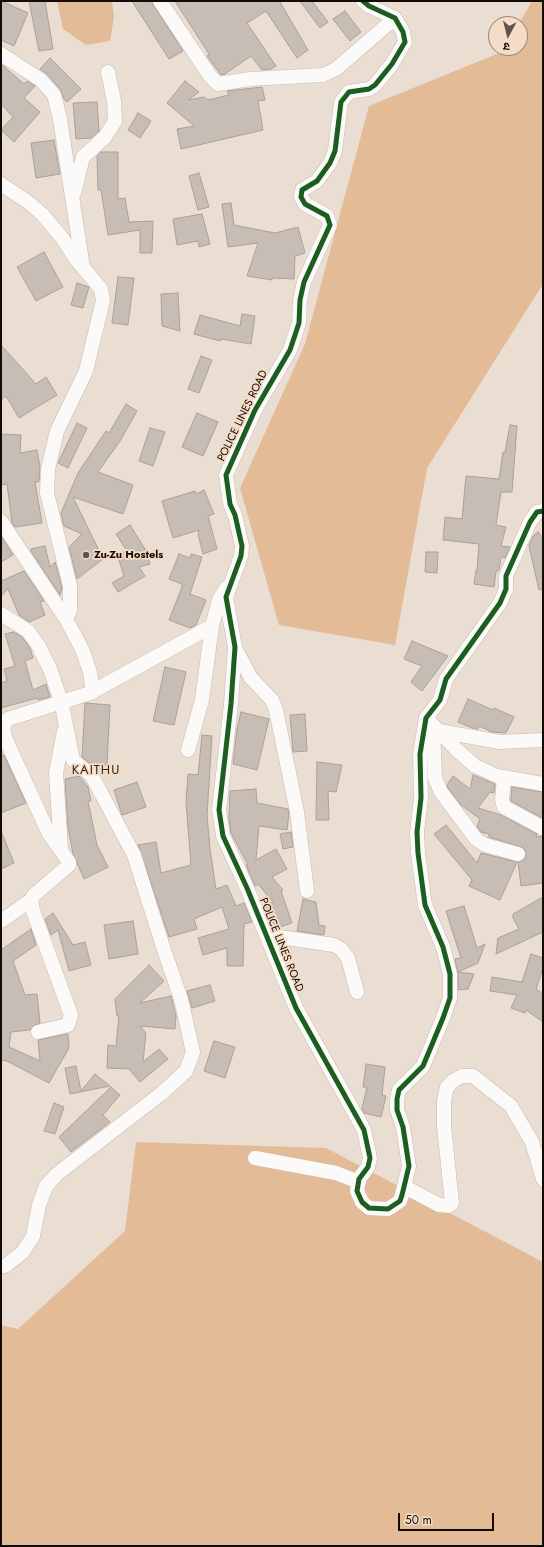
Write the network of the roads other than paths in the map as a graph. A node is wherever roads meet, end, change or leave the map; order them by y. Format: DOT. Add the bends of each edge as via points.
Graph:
graph roads {
  1 [pos="160,1"];
  2 [pos="363,1"];
  3 [pos="395,18"];
  4 [pos="1,54"];
  5 [pos="108,72"];
  6 [pos="1,184"];
  7 [pos="72,202"];
  8 [pos="81,265"];
  9 [pos="543,511"];
  10 [pos="1,521"];
  11 [pos="232,578"];
  12 [pos="1,614"];
  13 [pos="66,619"];
  14 [pos="212,626"];
  15 [pos="235,647"];
  16 [pos="92,692"];
  17 [pos="61,701"];
  18 [pos="66,725"];
  19 [pos="432,725"];
  20 [pos="543,740"];
  21 [pos="188,750"];
  22 [pos="504,777"];
  23 [pos="543,784"];
  24 [pos="543,828"];
  25 [pos="61,850"];
  26 [pos="518,854"];
  27 [pos="307,892"];
  28 [pos="32,900"];
  29 [pos="1,921"];
  30 [pos="266,935"];
  31 [pos="357,992"];
  32 [pos="38,1032"];
  33 [pos="255,1158"];
  34 [pos="543,1179"];
  35 [pos="359,1182"];
  36 [pos="405,1186"];
  37 [pos="5,1266"];
  1 -- 3 [label="street" via="218,84 250,79 323,75 336,69"];
  2 -- 3 [label="street"];
  3 -- 11 [label="street, POLICE LINES ROAD" via="406,39 404,44 375,85 369,89 350,92 341,102 335,151 330,163 317,181 301,193 305,204 327,216 330,225 304,282 300,300 300,323 290,350 255,410 226,475 230,504 242,546"];
  4 -- 7 [label="street" via="41,80 54,95"];
  5 -- 7 [label="street" via="115,121 105,137 83,157"];
  6 -- 8 [label="street" via="42,214"];
  7 -- 8 [label="street"];
  8 -- 13 [label="street" via="101,289 103,300 86,371 57,431 48,469 47,493 70,586 70,610"];
  9 -- 19 [label="street" via="536,512 530,522 506,576 506,589 500,603 446,679"];
  10 -- 13 [label="street"];
  11 -- 14 [label="street" via="219,600"];
  11 -- 15 [label="street, POLICE LINES ROAD" via="226,597"];
  12 -- 17 [label="street" via="28,631 38,645"];
  13 -- 16 [label="street" via="82,649 90,672"];
  14 -- 16 [label="street"];
  14 -- 21 [label="street" via="202,700"];
  15 -- 27 [label="street" via="252,678 272,700 276,710 298,812"];
  15 -- 30 [label="street, POLICE LINES ROAD" via="219,810 223,836"];
  16 -- 17 [label="street"];
  17 -- 18 [label="street"];
  17 -- 25 [label="street" via="8,719 3,730 49,834"];
  18 -- 25 [label="street" via="56,773"];
  18 -- 37 [label="street" via="73,760 92,776 134,855 181,999 193,1052 186,1071 162,1093 57,1174 46,1186 33,1236 23,1252"];
  19 -- 20 [label="street" via="500,742"];
  19 -- 22 [label="street" via="475,766"];
  19 -- 26 [label="street" via="435,778 441,792 476,839 485,845"];
  19 -- 36 [label="street" via="421,735 418,853 425,905 443,947 450,974 450,998 423,1066 399,1090 397,1110 403,1127 408,1166"];
  22 -- 23 [label="street"];
  22 -- 24 [label="street" via="504,807"];
  25 -- 28 [label="street" via="69,860 69,865 45,884"];
  28 -- 29 [label="street"];
  28 -- 32 [label="street" via="33,911 71,1015 68,1025"];
  30 -- 31 [label="street" via="334,945 341,949 348,958"];
  30 -- 35 [label="street, POLICE LINES ROAD" via="296,1008 364,1130 370,1158"];
  33 -- 35 [label="street" via="336,1173"];
  34 -- 36 [label="street" via="532,1142 511,1106 474,1076 462,1076 448,1086 444,1100 444,1126 452,1203 444,1206"];
  35 -- 36 [label="street" via="358,1195 369,1208 388,1209 400,1201"];
}
